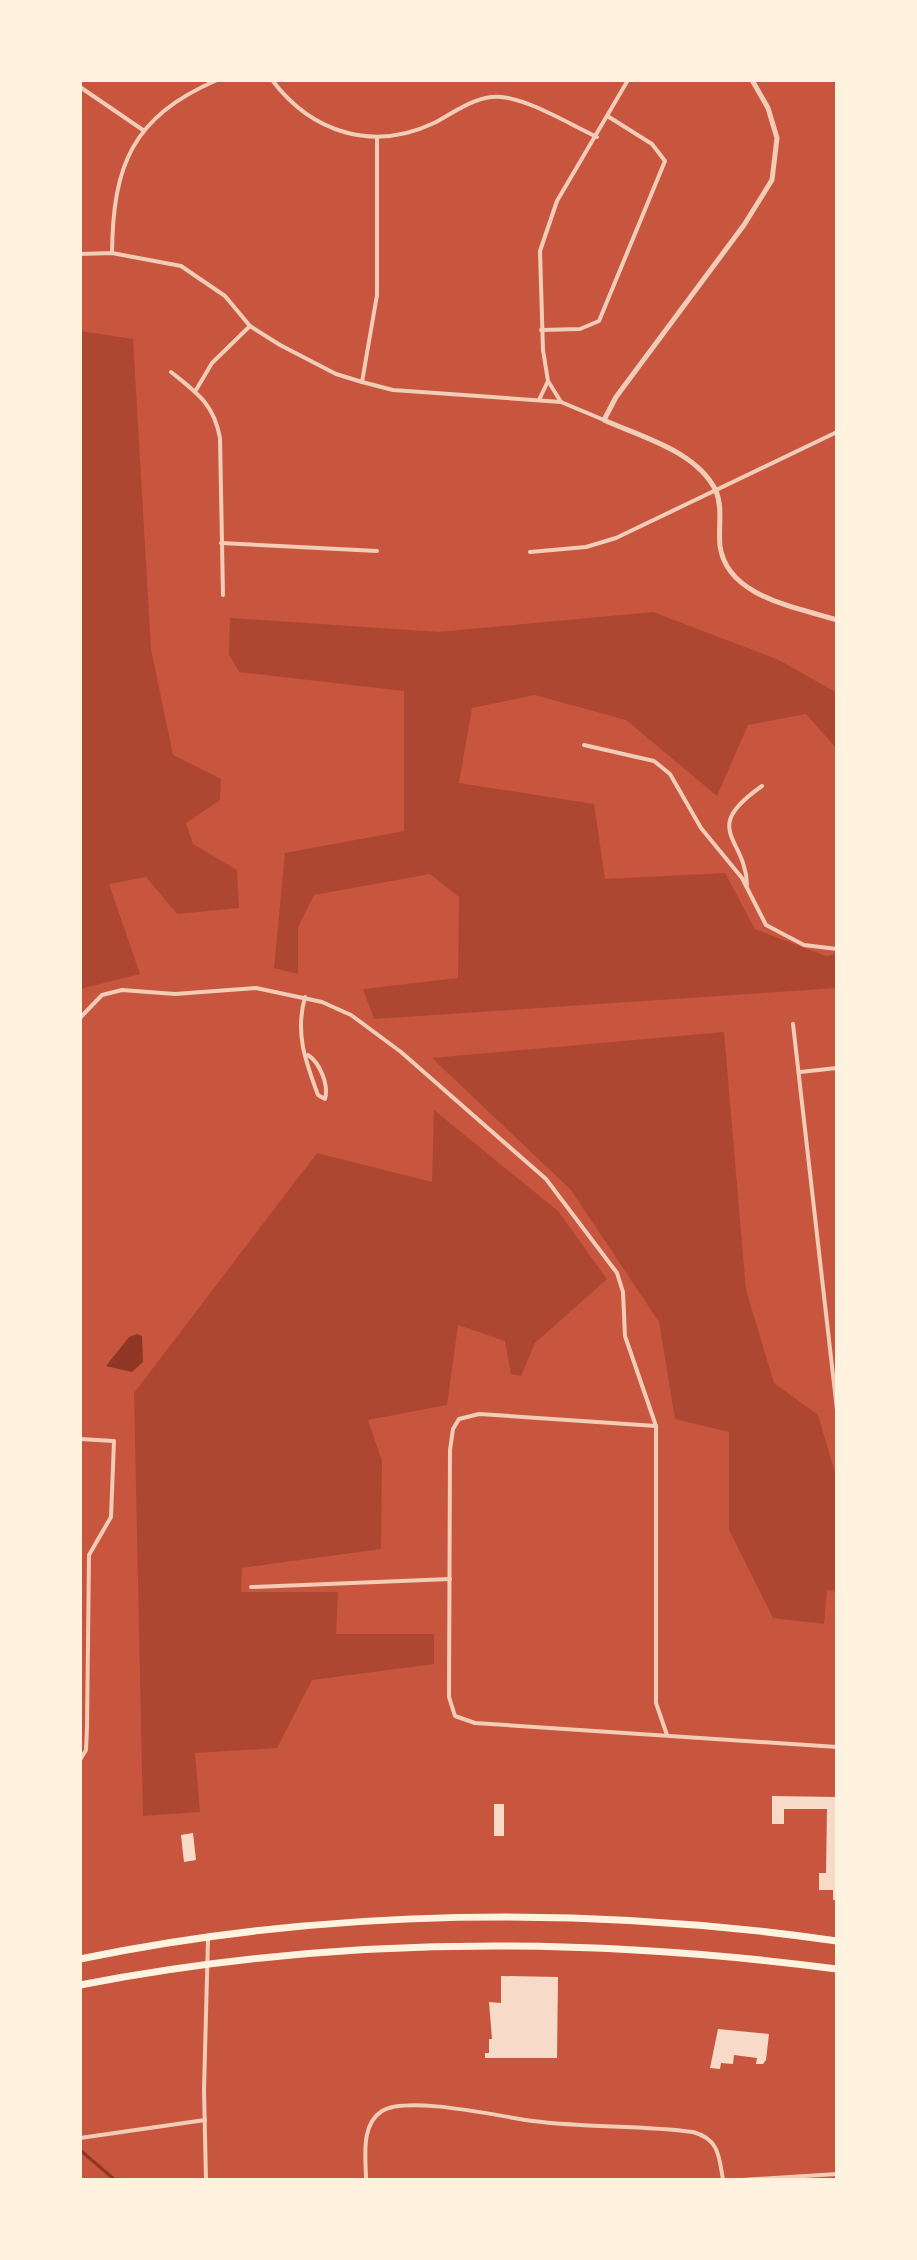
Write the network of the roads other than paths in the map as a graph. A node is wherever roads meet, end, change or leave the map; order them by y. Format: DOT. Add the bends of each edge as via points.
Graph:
graph roads {
  1 [pos="217,80"];
  2 [pos="272,80"];
  3 [pos="628,80"];
  4 [pos="752,80"];
  5 [pos="80,87"];
  6 [pos="609,117"];
  7 [pos="143,130"];
  8 [pos="597,137"];
  9 [pos="377,139"];
  10 [pos="112,253"];
  11 [pos="80,254"];
  12 [pos="250,326"];
  13 [pos="541,330"];
  14 [pos="171,372"];
  15 [pos="548,381"];
  16 [pos="362,382"];
  17 [pos="196,390"];
  18 [pos="539,400"];
  19 [pos="561,402"];
  20 [pos="604,420"];
  21 [pos="837,432"];
  22 [pos="716,491"];
  23 [pos="221,543"];
  24 [pos="377,551"];
  25 [pos="530,552"];
  26 [pos="223,595"];
  27 [pos="837,620"];
  28 [pos="584,745"];
  29 [pos="762,786"];
  30 [pos="747,887"];
  31 [pos="837,949"];
  32 [pos="305,997"];
  33 [pos="80,1018"];
  34 [pos="793,1024"];
  35 [pos="308,1055"];
  36 [pos="837,1068"];
  37 [pos="799,1072"];
  38 [pos="322,1075"];
  39 [pos="312,1079"];
  40 [pos="837,1410"];
  41 [pos="656,1426"];
  42 [pos="80,1439"];
  43 [pos="450,1579"];
  44 [pos="251,1587"];
  45 [pos="667,1735"];
  46 [pos="837,1747"];
  47 [pos="80,1760"];
  48 [pos="209,1937"];
  49 [pos="837,1941"];
  50 [pos="80,1959"];
  51 [pos="205,1965"];
  52 [pos="837,1969"];
  53 [pos="80,1985"];
  54 [pos="205,2120"];
  55 [pos="80,2138"];
  56 [pos="837,2174"];
  57 [pos="206,2180"];
  58 [pos="366,2180"];
  59 [pos="723,2180"];
  60 [pos="742,2180"];
  1 -- 7 [label="street" via="179,98"];
  2 -- 9 [label="street" via="294,105 321,123"];
  3 -- 6 [label="street"];
  4 -- 20 [label="street" via="777,138 772,180"];
  5 -- 7 [label="street"];
  6 -- 8 [label="street"];
  6 -- 13 [label="street" via="652,144 665,161 599,321 580,329"];
  7 -- 10 [label="street" via="119,173"];
  8 -- 9 [label="street" via="500,97 468,103 431,124"];
  8 -- 13 [label="street" via="545,230 539,262"];
  9 -- 16 [label="street" via="377,295"];
  10 -- 11 [label="street"];
  10 -- 12 [label="street" via="181,266 225,296"];
  12 -- 16 [label="street" via="336,374"];
  12 -- 17 [label="street" via="212,363"];
  13 -- 15 [label="street"];
  14 -- 17 [label="street"];
  15 -- 18 [label="street"];
  15 -- 19 [label="street"];
  16 -- 18 [label="street" via="393,390"];
  17 -- 23 [label="street" via="216,417 220,438"];
  18 -- 19 [label="street"];
  19 -- 20 [label="street"];
  20 -- 22 [label="street" via="691,461"];
  21 -- 22 [label="street"];
  22 -- 25 [label="street" via="616,538 586,547"];
  22 -- 27 [label="street" via="720,548 734,577 770,598"];
  23 -- 24 [label="street"];
  23 -- 26 [label="street"];
  28 -- 30 [label="street" via="654,761 670,774 701,828"];
  29 -- 30 [label="street" via="738,804 731,817 732,844 744,866"];
  30 -- 31 [label="street" via="766,925 804,945"];
  32 -- 33 [label="street" via="256,988 175,994 122,990 102,995"];
  32 -- 35 [label="street" via="298,1021"];
  32 -- 41 [label="street" via="351,1015 401,1052 546,1179 617,1273 625,1336"];
  34 -- 37 [label="street"];
  35 -- 38 [label="street"];
  35 -- 39 [label="street"];
  36 -- 37 [label="street"];
  37 -- 40 [label="street"];
  38 -- 39 [label="street"];
  38 -- 39 [label="street" via="325,1102"];
  41 -- 43 [label="street" via="479,1414 459,1419 450,1450"];
  41 -- 45 [label="street" via="656,1692 657,1714"];
  42 -- 47 [label="street" via="114,1441 111,1517 89,1555 87,1728"];
  43 -- 44 [label="street"];
  43 -- 45 [label="street" via="449,1697 455,1716 475,1723"];
  45 -- 46 [label="street"];
  48 -- 49 [label="highway" via="388,1921 573,1918"];
  48 -- 50 [label="highway"];
  48 -- 51 [label="street"];
  51 -- 52 [label="highway" via="356,1950 493,1945 679,1951"];
  51 -- 53 [label="highway"];
  51 -- 54 [label="street"];
  54 -- 55 [label="street"];
  54 -- 57 [label="street"];
  56 -- 60 [label="street"];
  58 -- 59 [label="street" via="370,2126 384,2110 406,2106 693,2132 713,2140"];
}
